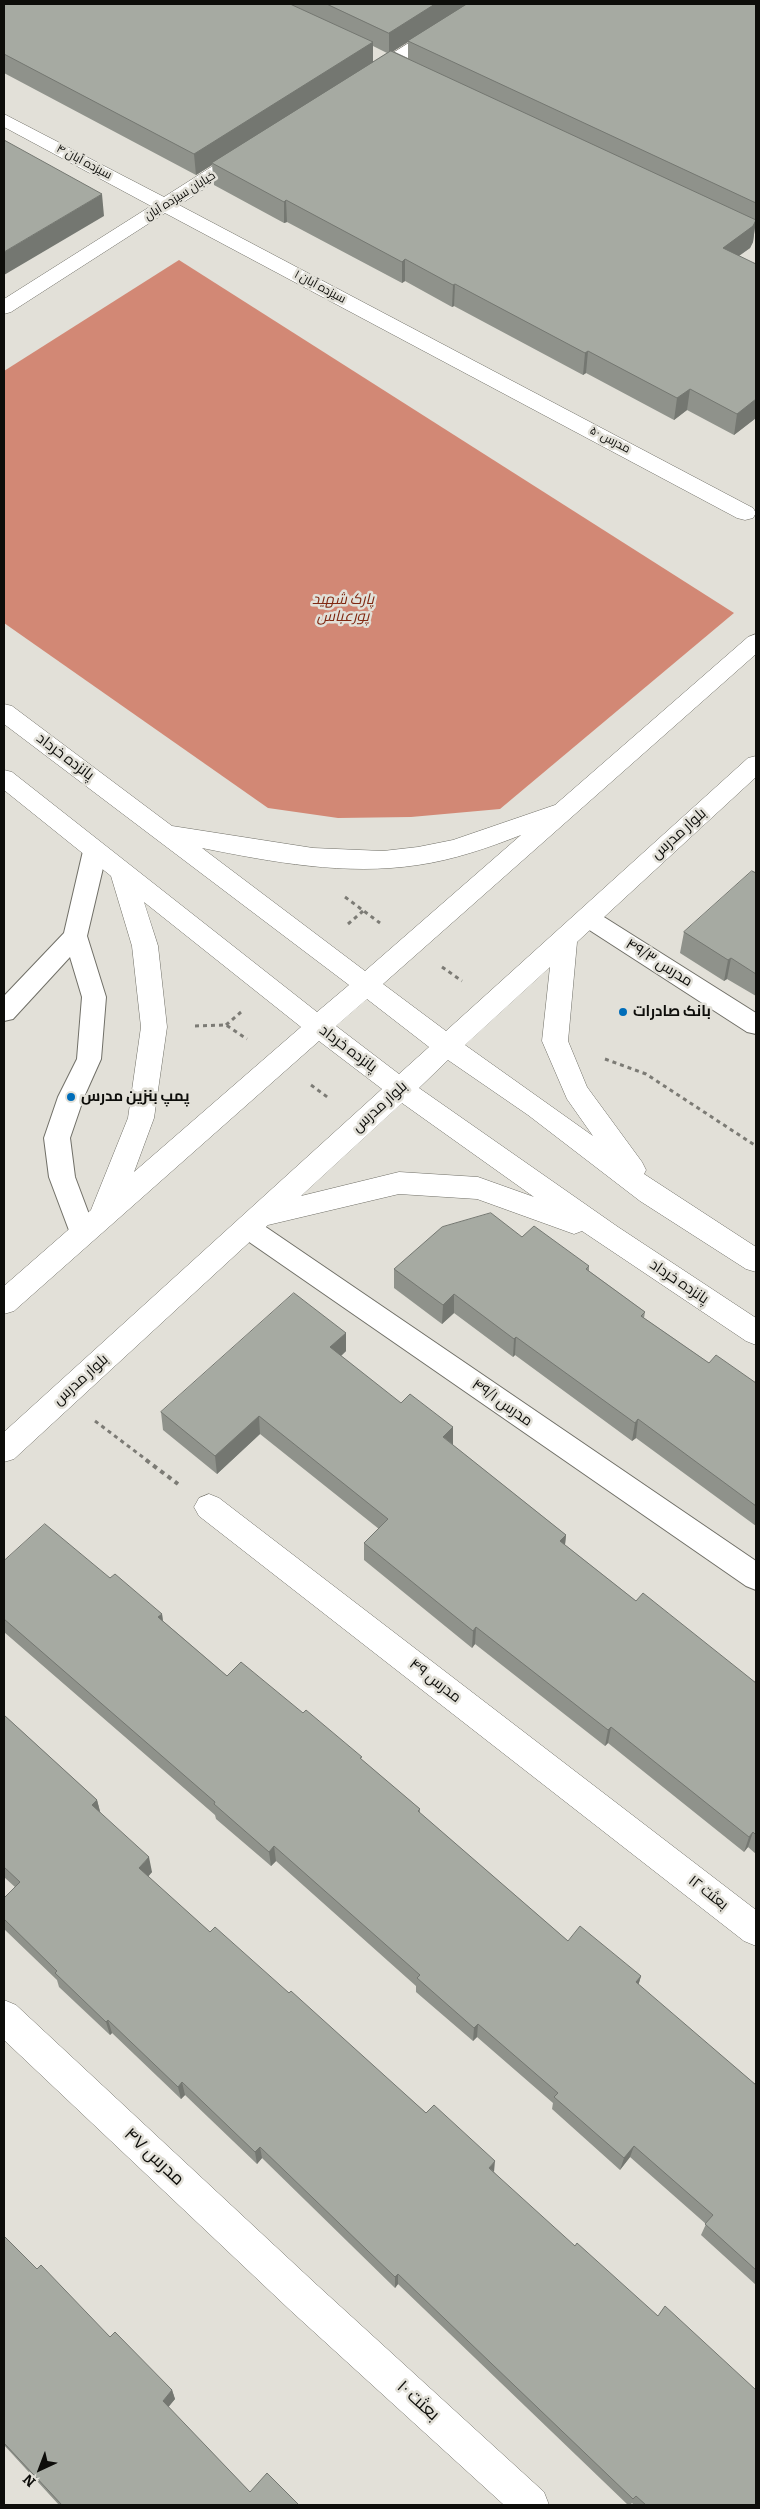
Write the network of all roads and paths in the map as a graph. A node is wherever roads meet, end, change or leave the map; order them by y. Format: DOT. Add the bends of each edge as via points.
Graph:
graph roads {
  1 [pos="483,4"];
  2 [pos="372,54"];
  3 [pos="390,63"];
  4 [pos="408,71"];
  5 [pos="357,84"];
  6 [pos="4,120"];
  7 [pos="257,147"];
  8 [pos="165,205"];
  9 [pos="4,308"];
  10 [pos="474,368"];
  11 [pos="745,513"];
  12 [pos="756,642"];
  13 [pos="4,712"];
  14 [pos="756,764"];
  15 [pos="4,778"];
  16 [pos="567,808"];
  17 [pos="167,833"];
  18 [pos="95,851"];
  19 [pos="122,871"];
  20 [pos="588,918"];
  21 [pos="75,936"];
  22 [pos="565,939"];
  23 [pos="367,984"];
  24 [pos="4,1012"];
  25 [pos="756,1024"];
  26 [pos="318,1027"];
  27 [pos="555,1042"];
  28 [pos="447,1046"];
  29 [pos="401,1089"];
  30 [pos="756,1146"];
  31 [pos="650,1193"];
  32 [pos="254,1222"];
  33 [pos="86,1231"];
  34 [pos="608,1235"];
  35 [pos="756,1261"];
  36 [pos="4,1303"];
  37 [pos="756,1333"];
  38 [pos="63,1397"];
  39 [pos="4,1450"];
  40 [pos="209,1508"];
  41 [pos="756,1578"];
  42 [pos="660,1856"];
  43 [pos="756,1930"];
  44 [pos="4,2017"];
  45 [pos="304,2298"];
  46 [pos="532,2505"];
  1 -- 3 [label="main road"];
  2 -- 3 [label="main road"];
  3 -- 4 [label="main road"];
  3 -- 5 [label="main road"];
  6 -- 8 [label="main road, سیزده آبان ۴"];
  7 -- 8 [label="main road, خیابان سیزده آبان"];
  8 -- 9 [label="main road, خیابان سیزده آبان"];
  8 -- 10 [label="main road, سیزده آبان ۱"];
  10 -- 11 [label="main road, مدرس ۵۰"];
  12 -- 16 [label="main road"];
  13 -- 17 [label="main road, پانزده خرداد"];
  14 -- 20 [label="main road, بلوار مدرس"];
  15 -- 18 [label="main road, پانزده خرداد"];
  16 -- 17 [label="main road" via="452,849 378,861 288,855"];
  16 -- 23 [label="main road"];
  17 -- 23 [label="main road, پانزده خرداد"];
  18 -- 19 [label="main road, پانزده خرداد"];
  18 -- 21 [label="lane"];
  19 -- 26 [label="main road, پانزده خرداد"];
  19 -- 33 [label="main road" via="145,946 154,1027 141,1118 111,1199"];
  20 -- 22 [label="main road, بلوار مدرس"];
  20 -- 25 [label="lane, مدرس ۴۹/۳"];
  21 -- 24 [label="lane"];
  21 -- 33 [label="lane" via="94,997 89,1059 57,1138 62,1177"];
  22 -- 27 [label="main road"];
  22 -- 28 [label="main road, بلوار مدرس"];
  23 -- 26 [label="main road"];
  23 -- 28 [label="main road, پانزده خرداد"];
  26 -- 29 [label="main road, پانزده خرداد"];
  26 -- 33 [label="main road"];
  27 -- 30 [label="path" via="646,1074"];
  27 -- 31 [label="main road" via="576,1092"];
  28 -- 29 [label="main road, بلوار مدرس"];
  28 -- 31 [label="main road, پانزده خرداد" via="537,1108"];
  29 -- 32 [label="main road, بلوار مدرس"];
  29 -- 34 [label="main road, پانزده خرداد"];
  31 -- 35 [label="main road, پانزده خرداد"];
  32 -- 34 [label="main road" via="399,1183 478,1188"];
  32 -- 38 [label="main road, بلوار مدرس"];
  32 -- 41 [label="lane, مدرس ۴۹/۱"];
  33 -- 36 [label="main road"];
  34 -- 37 [label="main road, پانزده خرداد"];
  38 -- 39 [label="main road, بلوار مدرس"];
  38 -- 40 [label="path"];
  40 -- 42 [label="main road, مدرس ۴۹"];
  42 -- 43 [label="main road, بعثت ۱۲"];
  44 -- 45 [label="main road, مدرس ۴۷"];
  45 -- 46 [label="main road, بعثت ۱۰"];
}
